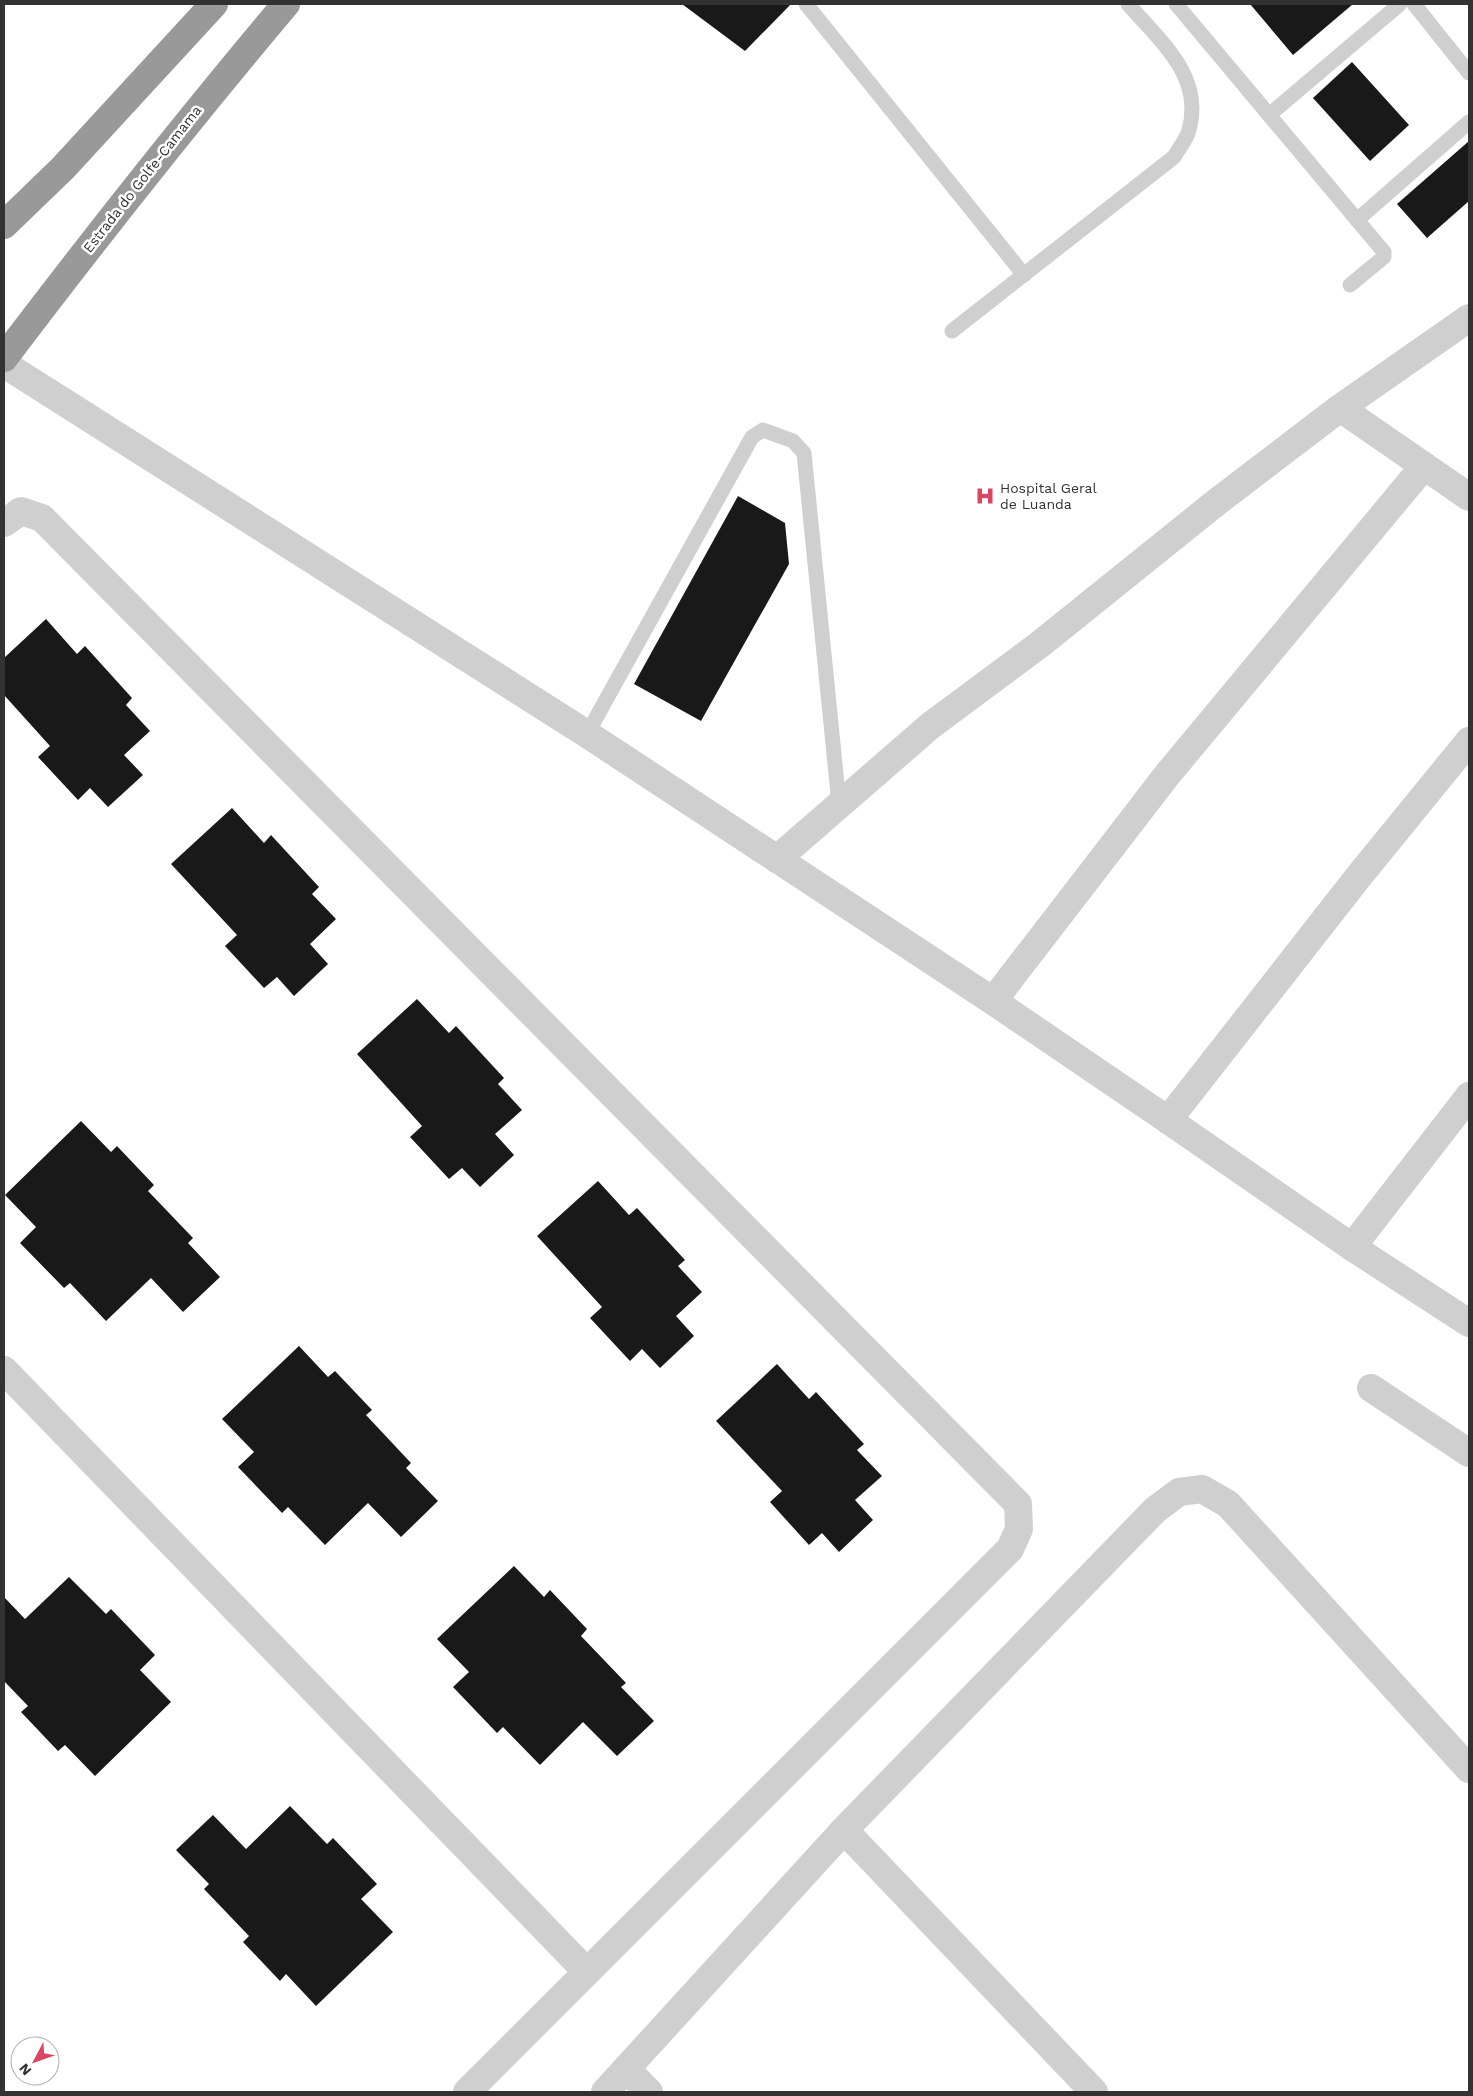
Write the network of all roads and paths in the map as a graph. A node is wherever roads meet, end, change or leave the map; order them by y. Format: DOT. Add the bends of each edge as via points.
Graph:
graph roads {
  1 [pos="214,4"];
  2 [pos="286,4"];
  3 [pos="806,4"];
  4 [pos="1128,4"];
  5 [pos="1176,4"];
  6 [pos="1400,4"];
  7 [pos="1414,4"];
  8 [pos="1469,73"];
  9 [pos="1269,115"];
  10 [pos="1469,122"];
  11 [pos="1357,220"];
  12 [pos="4,225"];
  13 [pos="1024,276"];
  14 [pos="1350,285"];
  15 [pos="1469,318"];
  16 [pos="952,331"];
  17 [pos="4,358"];
  18 [pos="4,364"];
  19 [pos="1340,408"];
  20 [pos="1424,466"];
  21 [pos="1469,497"];
  22 [pos="4,523"];
  23 [pos="587,734"];
  24 [pos="1469,741"];
  25 [pos="840,804"];
  26 [pos="777,859"];
  27 [pos="993,1001"];
  28 [pos="1469,1096"];
  29 [pos="1168,1120"];
  30 [pos="1352,1246"];
  31 [pos="1469,1323"];
  32 [pos="4,1370"];
  33 [pos="1371,1388"];
  34 [pos="1469,1453"];
  35 [pos="1469,1769"];
  36 [pos="844,1830"];
  37 [pos="587,1972"];
  38 [pos="626,2069"];
  39 [pos="467,2092"];
  40 [pos="605,2092"];
  41 [pos="649,2092"];
  42 [pos="1094,2092"];
  1 -- 12 [label="highway" via="63,168"];
  2 -- 17 [label="highway, Estrada do Golfe-Camama" via="106,224"];
  3 -- 13 [label="lane"];
  4 -- 13 [label="lane" via="1171,54 1189,83 1194,105 1189,132 1174,157"];
  5 -- 9 [label="lane"];
  6 -- 9 [label="lane"];
  7 -- 8 [label="lane"];
  9 -- 11 [label="lane"];
  10 -- 11 [label="lane"];
  11 -- 14 [label="lane" via="1386,255"];
  13 -- 16 [label="lane"];
  15 -- 19 [label="street"];
  18 -- 23 [label="street"];
  19 -- 20 [label="street"];
  19 -- 25 [label="street" via="1228,493 1039,645 930,726"];
  20 -- 21 [label="street"];
  20 -- 27 [label="street" via="1167,775"];
  22 -- 37 [label="street" via="21,511 42,518 1018,1504 1018,1529 1010,1549"];
  23 -- 25 [label="lane" via="752,437 763,430 793,441 804,453"];
  23 -- 26 [label="street"];
  24 -- 29 [label="street"];
  25 -- 26 [label="street"];
  26 -- 27 [label="street"];
  27 -- 29 [label="street"];
  28 -- 30 [label="street"];
  29 -- 30 [label="street"];
  30 -- 31 [label="street"];
  32 -- 37 [label="street"];
  33 -- 34 [label="street"];
  35 -- 36 [label="street" via="1228,1504 1202,1488 1179,1492 1155,1510"];
  36 -- 38 [label="street"];
  36 -- 42 [label="street"];
  37 -- 39 [label="street"];
  38 -- 40 [label="street"];
  38 -- 41 [label="street"];
}
